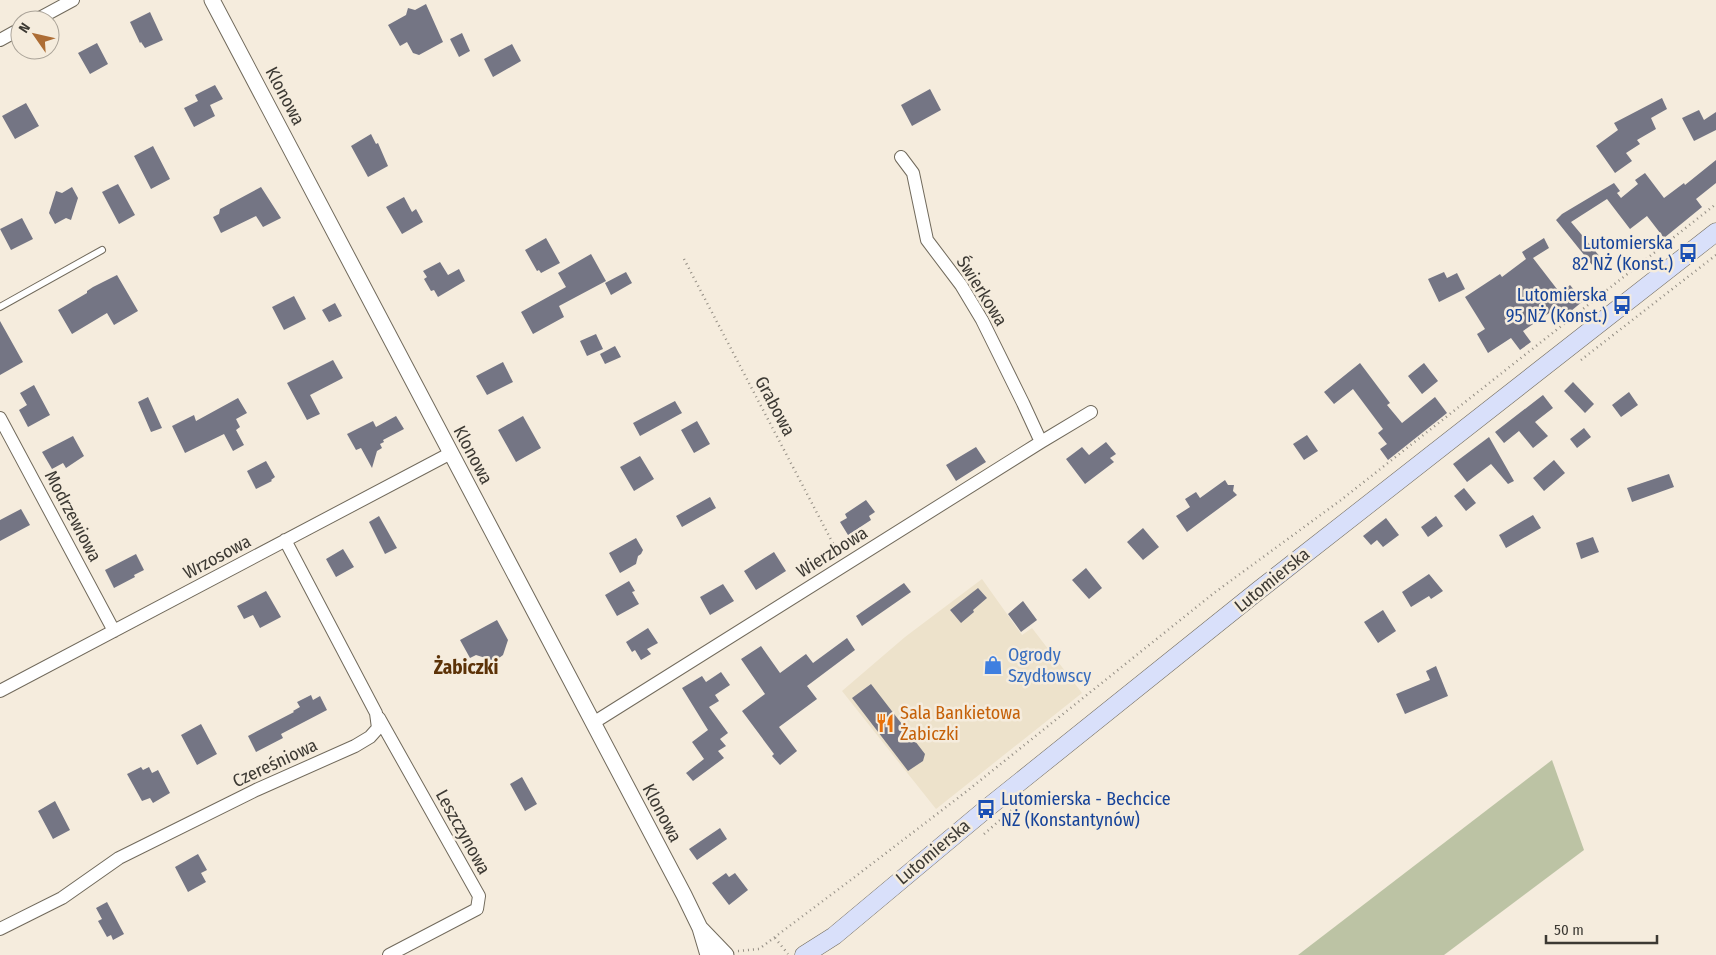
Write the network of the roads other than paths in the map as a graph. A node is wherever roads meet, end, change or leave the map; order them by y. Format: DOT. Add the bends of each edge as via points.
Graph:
graph roads {
  1 [pos="73,0"];
  2 [pos="212,0"];
  3 [pos="54,10"];
  4 [pos="901,157"];
  5 [pos="1716,232"];
  6 [pos="102,250"];
  7 [pos="0,307"];
  8 [pos="1091,412"];
  9 [pos="0,418"];
  10 [pos="1040,442"];
  11 [pos="451,453"];
  12 [pos="285,540"];
  13 [pos="114,631"];
  14 [pos="0,691"];
  15 [pos="376,713"];
  16 [pos="593,723"];
  17 [pos="700,928"];
  18 [pos="0,929"];
  19 [pos="834,936"];
  20 [pos="731,953"];
  21 [pos="389,955"];
  22 [pos="708,955"];
  23 [pos="804,955"];
  24 [pos="818,955"];
  1 -- 3 [label="street"];
  2 -- 11 [label="street, Klonowa"];
  4 -- 10 [label="street, Świerkowa" via="913,174 927,240 961,284 982,320"];
  5 -- 19 [label="main road, Lutomierska" via="1281,572 986,808"];
  6 -- 7 [label="lane"];
  8 -- 10 [label="street, Wierzbowa"];
  9 -- 13 [label="street, Modrzewiowa"];
  10 -- 16 [label="street, Wierzbowa"];
  11 -- 12 [label="street, Wrzosowa"];
  11 -- 16 [label="street, Klonowa"];
  12 -- 13 [label="street, Wrzosowa"];
  12 -- 15 [label="street"];
  13 -- 14 [label="street, Wrzosowa"];
  15 -- 18 [label="street, Czereśniowa" via="378,728 355,746 256,790 120,858 62,898"];
  15 -- 21 [label="street, Leszczynowa" via="479,896 477,909"];
  16 -- 17 [label="street, Klonowa"];
  17 -- 20 [label="street, Klonowa"];
  17 -- 22 [label="street, Klonowa"];
  19 -- 23 [label="main road, Lutomierska"];
  19 -- 24 [label="main road, Lutomierska"];
}
